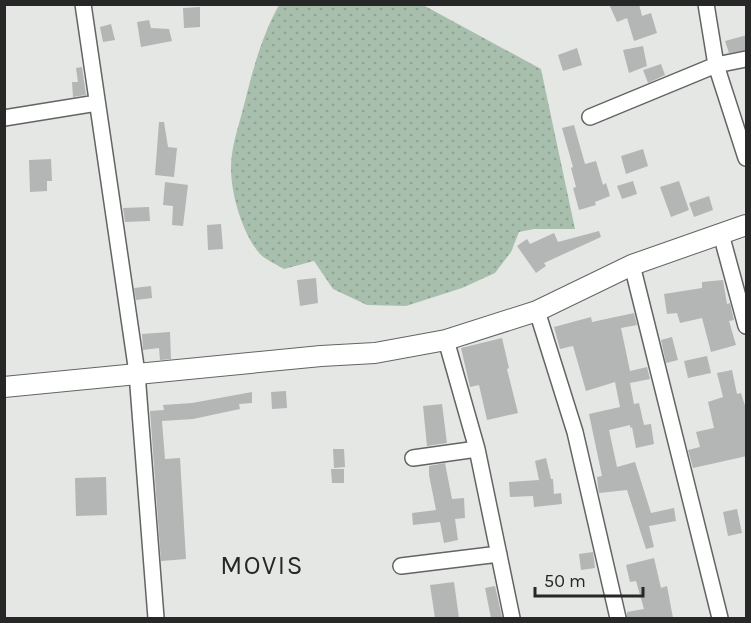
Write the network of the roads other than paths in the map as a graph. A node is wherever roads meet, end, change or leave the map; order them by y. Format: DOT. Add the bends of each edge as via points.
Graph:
graph roads {
  1 [pos="83,4"];
  2 [pos="706,4"];
  3 [pos="747,59"];
  4 [pos="716,65"];
  5 [pos="97,103"];
  6 [pos="590,117"];
  7 [pos="4,118"];
  8 [pos="747,158"];
  9 [pos="747,225"];
  10 [pos="722,234"];
  11 [pos="632,265"];
  12 [pos="537,311"];
  13 [pos="747,326"];
  14 [pos="446,340"];
  15 [pos="137,373"];
  16 [pos="4,387"];
  17 [pos="477,449"];
  18 [pos="412,458"];
  19 [pos="499,554"];
  20 [pos="401,566"];
  21 [pos="156,618"];
  22 [pos="512,618"];
  23 [pos="618,618"];
  24 [pos="720,618"];
  1 -- 5 [label="street"];
  2 -- 4 [label="street"];
  3 -- 4 [label="street"];
  4 -- 6 [label="street"];
  4 -- 8 [label="street"];
  5 -- 7 [label="street"];
  5 -- 15 [label="street"];
  9 -- 10 [label="street"];
  10 -- 11 [label="street"];
  10 -- 13 [label="street"];
  11 -- 12 [label="street"];
  11 -- 24 [label="street"];
  12 -- 14 [label="street"];
  12 -- 23 [label="street" via="575,432"];
  14 -- 15 [label="street" via="375,353"];
  14 -- 17 [label="street"];
  15 -- 16 [label="street"];
  15 -- 21 [label="street"];
  17 -- 18 [label="street"];
  17 -- 19 [label="street"];
  19 -- 20 [label="street"];
  19 -- 22 [label="street"];
}
